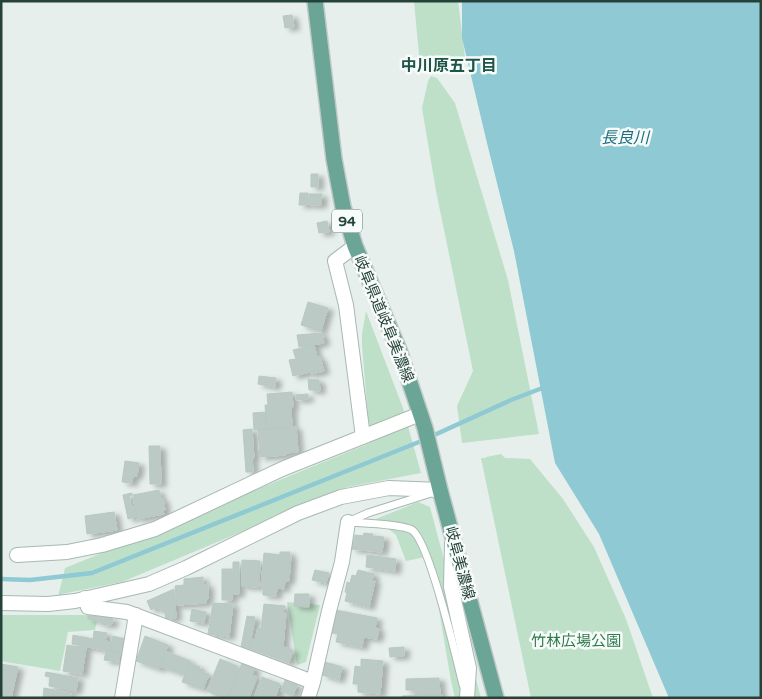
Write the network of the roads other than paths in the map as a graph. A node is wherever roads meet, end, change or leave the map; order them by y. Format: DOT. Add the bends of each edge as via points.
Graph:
graph roads {
  1 [pos="315,1"];
  2 [pos="355,246"];
  3 [pos="422,421"];
  4 [pos="363,437"];
  5 [pos="440,490"];
  6 [pos="348,522"];
  7 [pos="452,536"];
  8 [pos="17,555"];
  9 [pos="85,598"];
  10 [pos="1,603"];
  11 [pos="136,615"];
  12 [pos="313,682"];
  13 [pos="467,697"];
  14 [pos="122,698"];
  15 [pos="308,698"];
  16 [pos="496,698"];
  1 -- 2 [label="main road, 岐阜県道岐阜美濃線 / 94" via="334,159"];
  2 -- 3 [label="main road, 岐阜県道岐阜美濃線 / 94" via="399,350"];
  2 -- 4 [label="street" via="335,261 346,305"];
  3 -- 4 [label="street"];
  3 -- 5 [label="main road, 岐阜美濃線 / 94"];
  4 -- 8 [label="street" via="282,469 155,529 67,552"];
  5 -- 6 [label="lane"];
  5 -- 7 [label="main road, 岐阜美濃線 / 94"];
  5 -- 9 [label="street" via="389,488 341,497 298,513 149,584"];
  6 -- 12 [label="street" via="342,562"];
  6 -- 13 [label="lane" via="400,526 418,535 432,568"];
  7 -- 13 [label="street" via="451,587 470,668"];
  7 -- 16 [label="main road, 岐阜美濃線 / 94"];
  9 -- 10 [label="street" via="48,604"];
  9 -- 11 [label="street" via="88,607"];
  11 -- 12 [label="street"];
  11 -- 14 [label="street"];
  12 -- 15 [label="street"];
}
